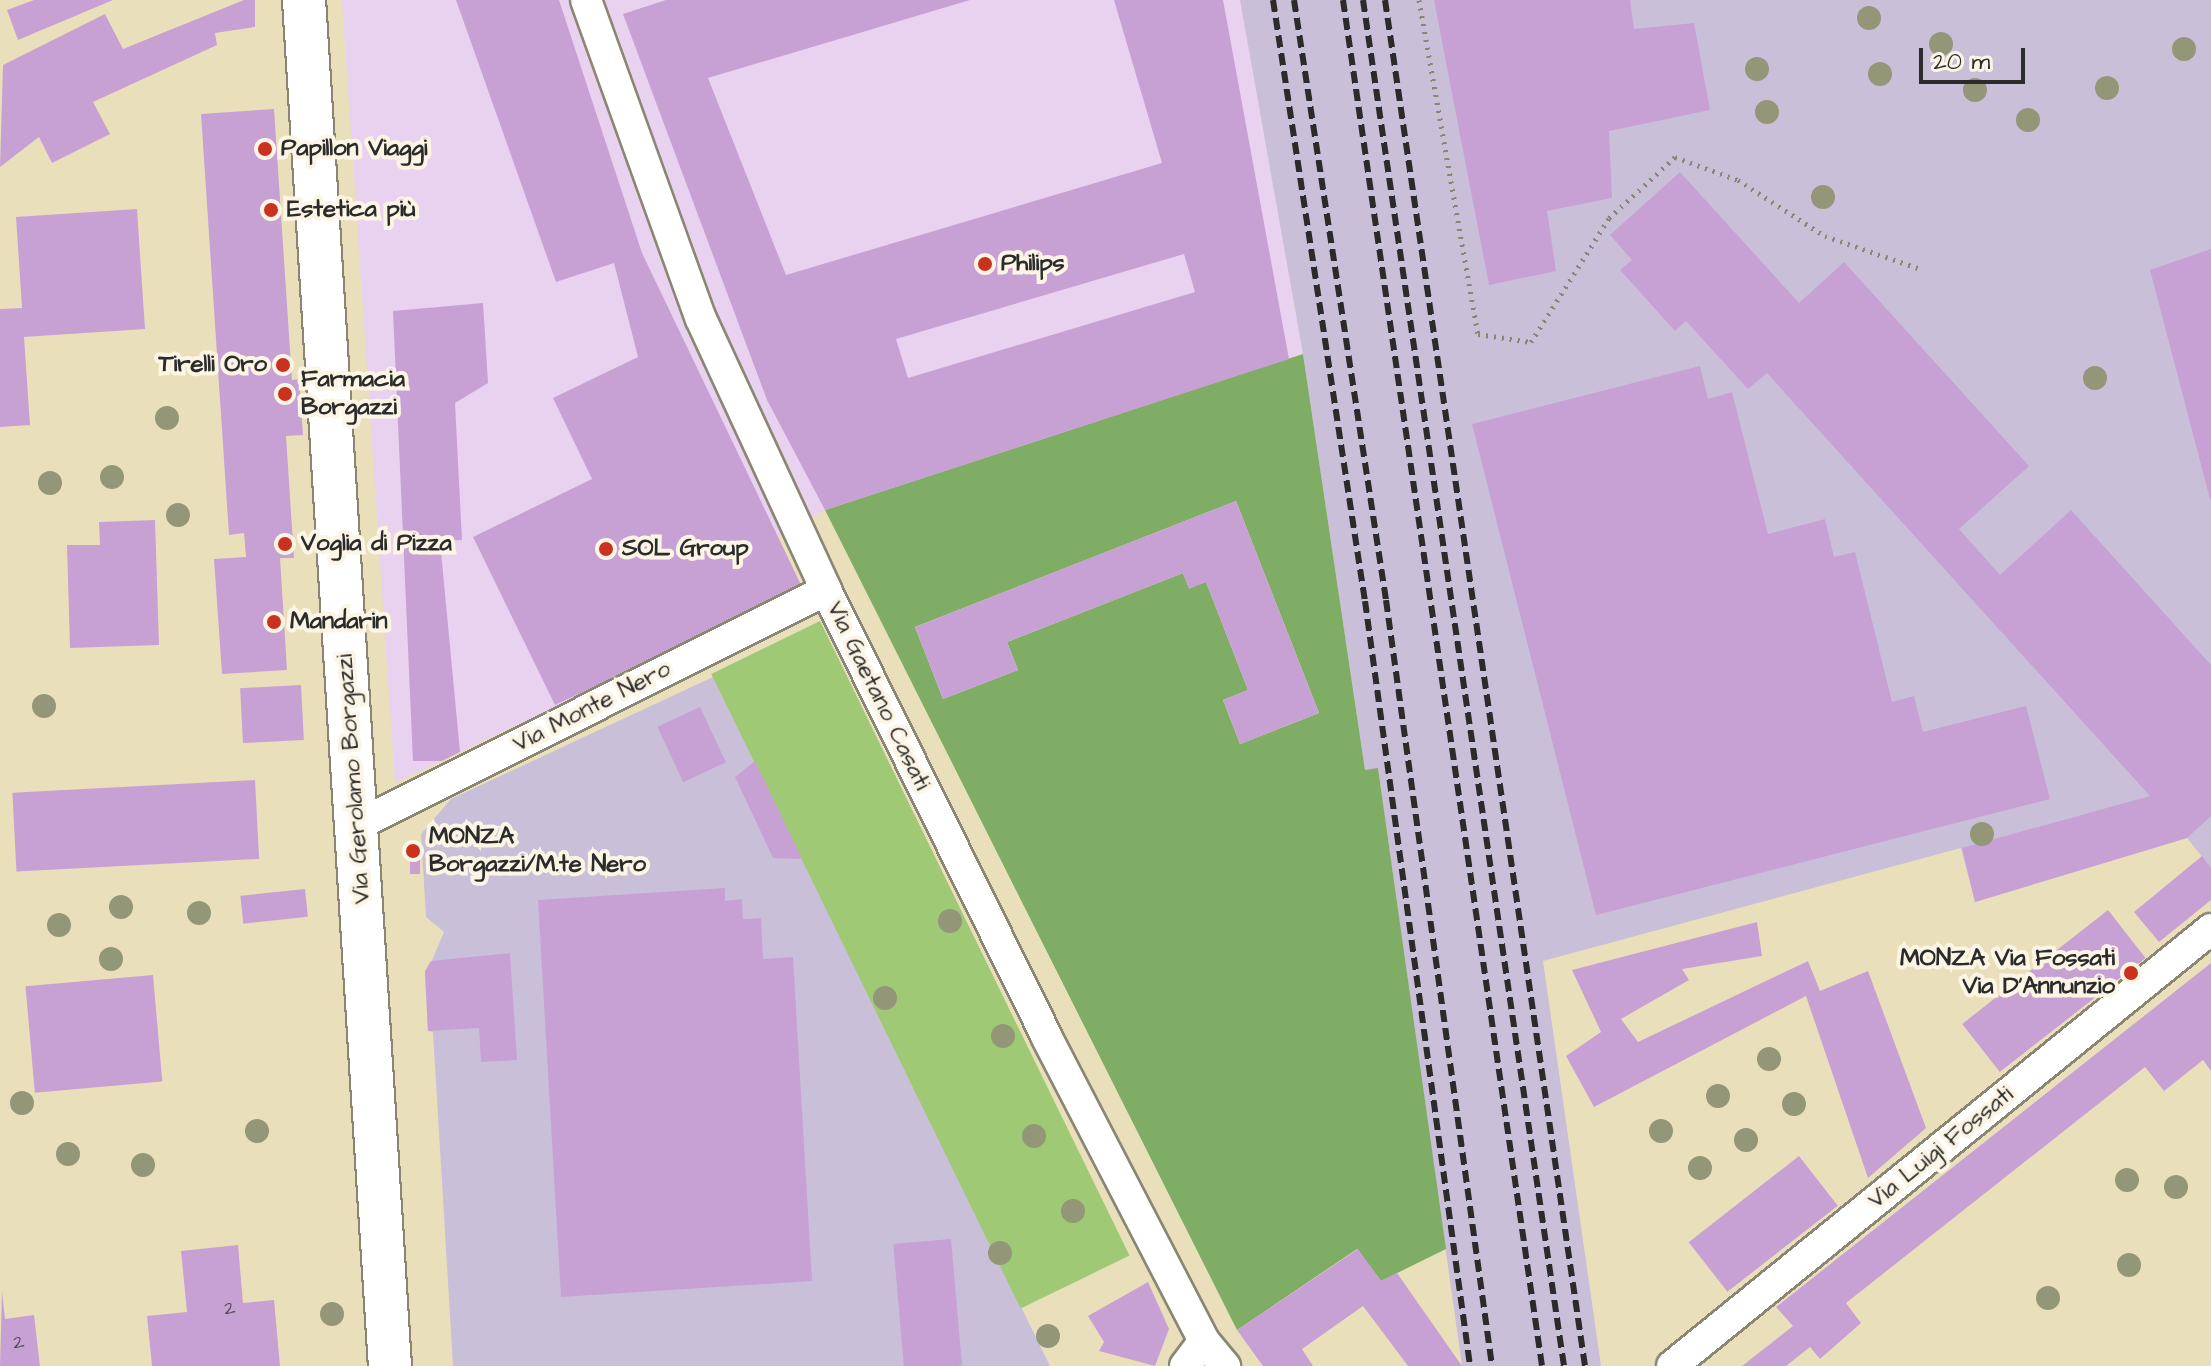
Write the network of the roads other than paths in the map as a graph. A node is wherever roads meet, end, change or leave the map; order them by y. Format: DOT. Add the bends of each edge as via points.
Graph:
graph roads {
  1 [pos="304,0"];
  2 [pos="586,0"];
  3 [pos="826,590"];
  4 [pos="358,825"];
  5 [pos="2211,929"];
  6 [pos="1204,1341"];
  7 [pos="390,1366"];
  8 [pos="1185,1366"];
  9 [pos="1225,1366"];
  10 [pos="1672,1366"];
  1 -- 4 [label="main road, Via Gerolamo Borgazzi"];
  2 -- 3 [label="street, Via Gaetano Casati" via="701,319"];
  3 -- 4 [label="street, Via Monte Nero"];
  3 -- 6 [label="street, Via Gaetano Casati"];
  4 -- 7 [label="main road, Via Gerolamo Borgazzi"];
  5 -- 10 [label="street, Via Luigi Fossati"];
  6 -- 8 [label="street"];
  6 -- 9 [label="street, Via Gaetano Casati"];
}
